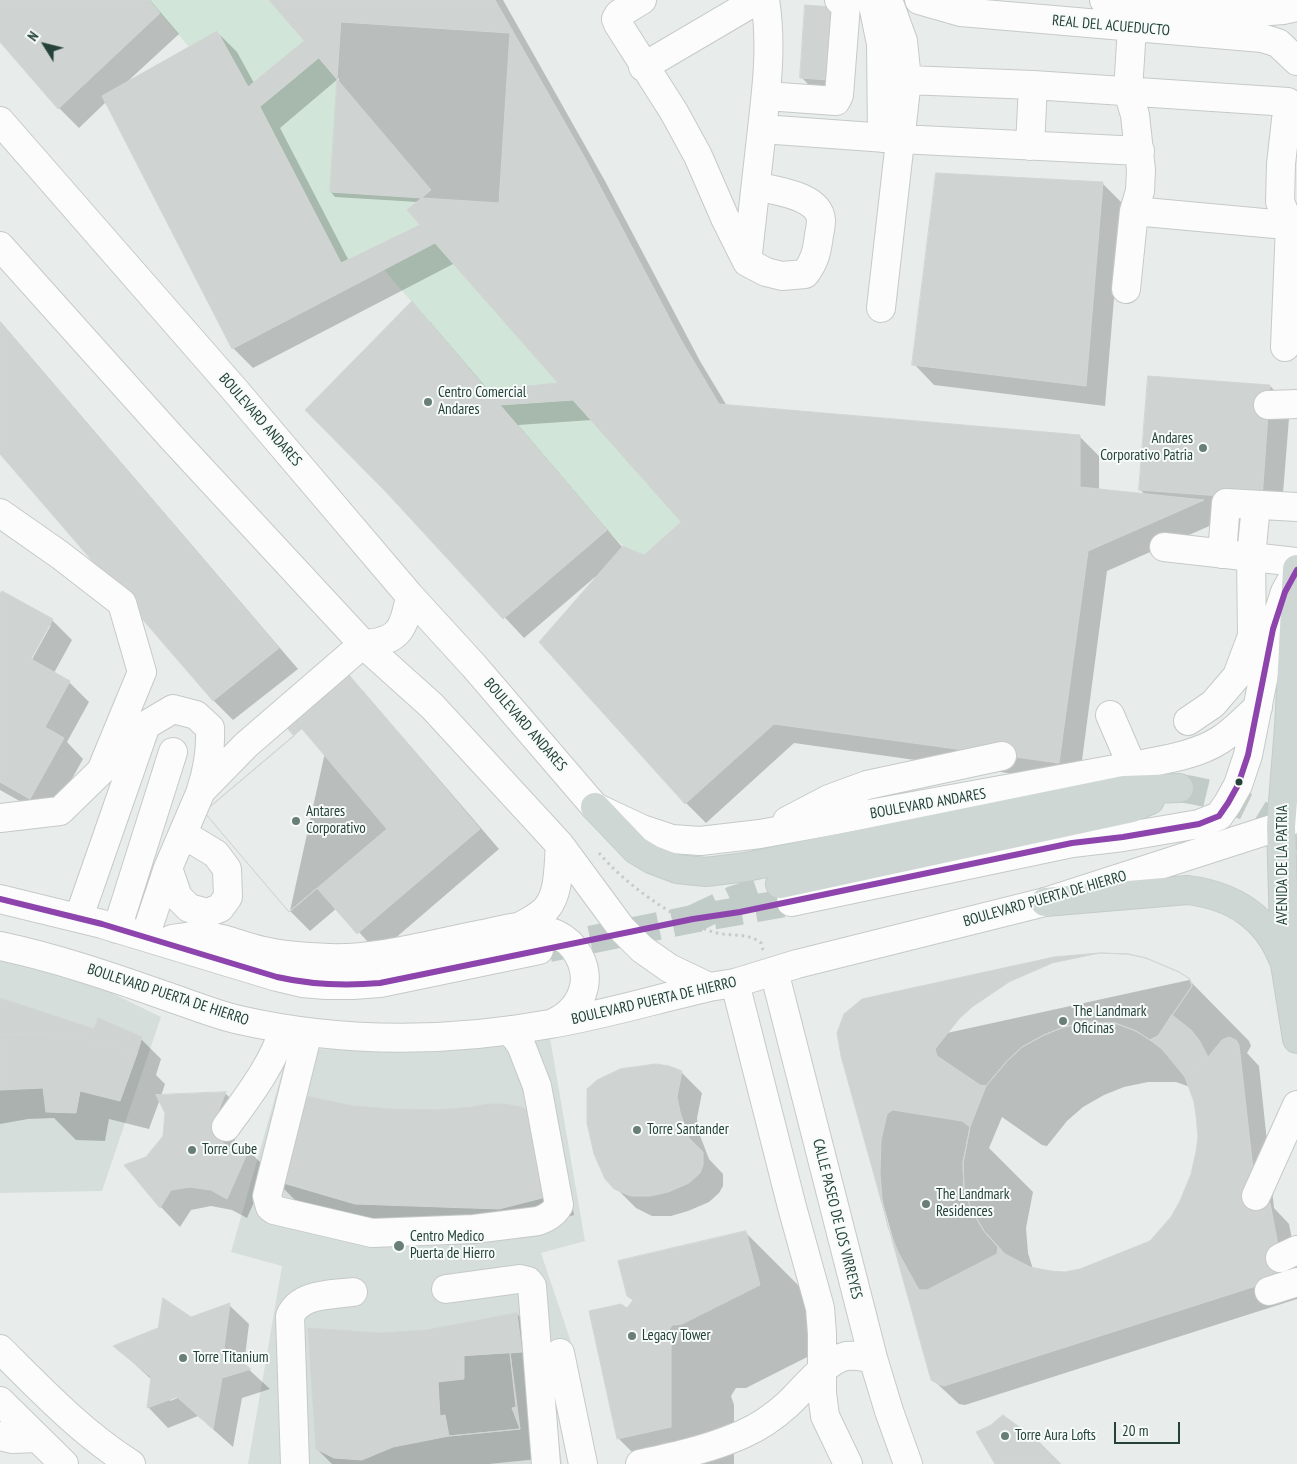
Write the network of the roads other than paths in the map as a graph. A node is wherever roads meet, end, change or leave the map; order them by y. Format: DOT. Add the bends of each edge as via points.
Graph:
graph roads {
  1 [pos="642,0"];
  2 [pos="757,0"];
  3 [pos="765,0"];
  4 [pos="839,0"];
  5 [pos="872,0"];
  6 [pos="888,0"];
  7 [pos="919,0"];
  8 [pos="1184,2"];
  9 [pos="1297,6"];
  10 [pos="1101,8"];
  11 [pos="1141,28"];
  12 [pos="1187,32"];
  13 [pos="1297,61"];
  14 [pos="644,67"];
  15 [pos="907,80"];
  16 [pos="1033,85"];
  17 [pos="766,96"];
  18 [pos="1136,99"];
  19 [pos="0,121"];
  20 [pos="762,129"];
  21 [pos="891,138"];
  22 [pos="1030,146"];
  23 [pos="1140,151"];
  24 [pos="756,186"];
  25 [pos="1134,211"];
  26 [pos="1294,225"];
  27 [pos="0,246"];
  28 [pos="747,262"];
  29 [pos="1126,289"];
  30 [pos="881,308"];
  31 [pos="1285,347"];
  32 [pos="1297,404"];
  33 [pos="1268,405"];
  34 [pos="1256,505"];
  35 [pos="1297,507"];
  36 [pos="0,513"];
  37 [pos="1164,547"];
  38 [pos="1222,554"];
  39 [pos="1252,557"];
  40 [pos="1297,562"];
  41 [pos="1297,570"];
  42 [pos="410,596"];
  43 [pos="438,627"];
  44 [pos="363,644"];
  45 [pos="390,669"];
  46 [pos="1258,707"];
  47 [pos="1110,714"];
  48 [pos="1188,721"];
  49 [pos="173,752"];
  50 [pos="1002,756"];
  51 [pos="1132,766"];
  52 [pos="201,791"];
  53 [pos="604,816"];
  54 [pos="0,818"];
  55 [pos="1289,821"];
  56 [pos="183,834"];
  57 [pos="760,834"];
  58 [pos="560,844"];
  59 [pos="168,868"];
  60 [pos="785,893"];
  61 [pos="0,899"];
  62 [pos="1045,902"];
  63 [pos="79,917"];
  64 [pos="519,927"];
  65 [pos="116,928"];
  66 [pos="152,939"];
  67 [pos="0,946"];
  68 [pos="539,950"];
  69 [pos="1285,964"];
  70 [pos="770,972"];
  71 [pos="722,985"];
  72 [pos="552,1024"];
  73 [pos="296,1030"];
  74 [pos="510,1030"];
  75 [pos="1297,1039"];
  76 [pos="1297,1105"];
  77 [pos="226,1127"];
  78 [pos="1256,1196"];
  79 [pos="1297,1282"];
  80 [pos="446,1289"];
  81 [pos="1269,1291"];
  82 [pos="353,1292"];
  83 [pos="0,1349"];
  84 [pos="560,1353"];
  85 [pos="873,1358"];
  86 [pos="822,1370"];
  87 [pos="0,1401"];
  88 [pos="0,1436"];
  89 [pos="47,1454"];
  90 [pos="131,1464"];
  91 [pos="294,1464"];
  92 [pos="546,1464"];
  93 [pos="583,1464"];
  94 [pos="640,1464"];
  95 [pos="848,1464"];
  96 [pos="908,1464"];
  1 -- 14 [label="street" via="616,19"];
  2 -- 14 [label="street"];
  3 -- 17 [label="street" via="769,24"];
  4 -- 17 [label="street" via="846,5 836,101"];
  5 -- 21 [label="street" via="881,44"];
  6 -- 15 [label="street" via="903,40"];
  7 -- 10 [label="street, REAL DEL ACUEDUCTO" via="962,12"];
  8 -- 9 [label="street, REAL DEL ACUEDUCTO" via="1270,11"];
  8 -- 10 [label="street, REAL DEL ACUEDUCTO"];
  8 -- 12 [label="street"];
  10 -- 11 [label="street, REAL DEL ACUEDUCTO"];
  11 -- 12 [label="street, REAL DEL ACUEDUCTO"];
  11 -- 18 [label="street"];
  12 -- 13 [label="street, REAL DEL ACUEDUCTO" via="1262,38 1278,43"];
  14 -- 28 [label="street" via="698,156"];
  15 -- 16 [label="street"];
  15 -- 21 [label="street"];
  16 -- 18 [label="street"];
  16 -- 22 [label="street"];
  17 -- 20 [label="street"];
  18 -- 23 [label="street"];
  18 -- 26 [label="street" via="1288,102 1280,202"];
  19 -- 42 [label="street, BOULEVARD ANDARES"];
  20 -- 21 [label="street"];
  20 -- 24 [label="street"];
  21 -- 22 [label="street"];
  21 -- 30 [label="street"];
  22 -- 23 [label="street"];
  23 -- 25 [label="street" via="1140,191"];
  24 -- 28 [label="street"];
  24 -- 28 [label="street" via="805,198 816,207 821,218 816,255 805,274 782,276"];
  25 -- 26 [label="street"];
  25 -- 29 [label="street"];
  26 -- 31 [label="street"];
  27 -- 44 [label="street" via="173,440"];
  32 -- 33 [label="street"];
  34 -- 35 [label="street"];
  34 -- 38 [label="street" via="1226,503"];
  34 -- 39 [label="street"];
  36 -- 54 [label="street" via="122,603 142,672 100,771 60,810"];
  37 -- 38 [label="street"];
  38 -- 39 [label="street"];
  39 -- 40 [label="street"];
  39 -- 48 [label="street" via="1252,636 1237,676 1213,704"];
  41 -- 46 [label="street" via="1285,592 1273,629"];
  41 -- 55 [label="main road, AVENIDA DE LA PATRIA" via="1289,727"];
  42 -- 43 [label="street, BOULEVARD ANDARES"];
  42 -- 44 [label="street" via="402,628 377,644"];
  43 -- 45 [label="street" via="411,630 397,642"];
  43 -- 53 [label="street, BOULEVARD ANDARES"];
  44 -- 45 [label="street"];
  44 -- 52 [label="street" via="246,745"];
  45 -- 58 [label="street" via="432,706"];
  46 -- 51 [label="street, BOULEVARD ANDARES" via="1220,740 1201,749"];
  46 -- 60 [label="street" via="1238,784 1219,816 1199,824"];
  47 -- 51 [label="street"];
  49 -- 65 [label="street"];
  50 -- 57 [label="street" via="866,785 829,799"];
  51 -- 57 [label="street, BOULEVARD ANDARES"];
  52 -- 56 [label="street"];
  52 -- 63 [label="street" via="211,747 210,728 196,715 173,709 146,724"];
  53 -- 57 [label="street, BOULEVARD ANDARES" via="672,840 700,841"];
  53 -- 60 [label="main road" via="636,850 651,859 677,869 706,872 746,867 1124,790 1179,788 1132,808"];
  55 -- 62 [label="street, BOULEVARD PUERTA DE HIERRO"];
  55 -- 69 [label="main road, AVENIDA DE LA PATRIA"];
  56 -- 59 [label="street"];
  56 -- 59 [label="street" via="216,854 227,869 228,897 220,908 207,913 189,908 178,897"];
  58 -- 64 [label="street" via="552,901 545,910"];
  58 -- 71 [label="street" via="622,929 642,950 669,968"];
  59 -- 66 [label="street"];
  61 -- 63 [label="street"];
  62 -- 69 [label="main road" via="1188,890 1206,892 1222,897 1251,914 1272,936"];
  62 -- 70 [label="street, BOULEVARD PUERTA DE HIERRO"];
  63 -- 65 [label="street"];
  64 -- 66 [label="street" via="384,953 329,958 265,952 212,936"];
  64 -- 72 [label="street" via="557,934 575,949 581,959 585,981 583,993 571,1012"];
  65 -- 66 [label="street"];
  66 -- 68 [label="street" via="276,977 326,985 380,983"];
  67 -- 73 [label="street, BOULEVARD PUERTA DE HIERRO" via="40,954 233,1018"];
  69 -- 75 [label="main road, AVENIDA DE LA PATRIA"];
  70 -- 71 [label="street, BOULEVARD PUERTA DE HIERRO"];
  70 -- 85 [label="street, CALLE PASEO DE LOS VIRREYES"];
  71 -- 72 [label="street, BOULEVARD PUERTA DE HIERRO"];
  71 -- 86 [label="street" via="792,1207 820,1308"];
  72 -- 74 [label="street, BOULEVARD PUERTA DE HIERRO"];
  73 -- 74 [label="street, BOULEVARD PUERTA DE HIERRO" via="397,1039"];
  73 -- 74 [label="street" via="266,1196 268,1203 274,1210 372,1233 474,1229 538,1221 559,1206 537,1086 521,1045"];
  73 -- 77 [label="street" via="277,1050"];
  76 -- 78 [label="street"];
  79 -- 81 [label="street"];
  80 -- 92 [label="street" via="520,1279 532,1286"];
  82 -- 91 [label="street" via="304,1300 293,1308 290,1316"];
  83 -- 90 [label="street" via="78,1425"];
  84 -- 93 [label="street"];
  85 -- 86 [label="street" via="845,1356"];
  85 -- 96 [label="street, CALLE PASEO DE LOS VIRREYES"];
  86 -- 94 [label="street" via="786,1406 744,1434"];
  86 -- 95 [label="street" via="825,1416"];
  87 -- 89 [label="street"];
  88 -- 89 [label="street"];
}
